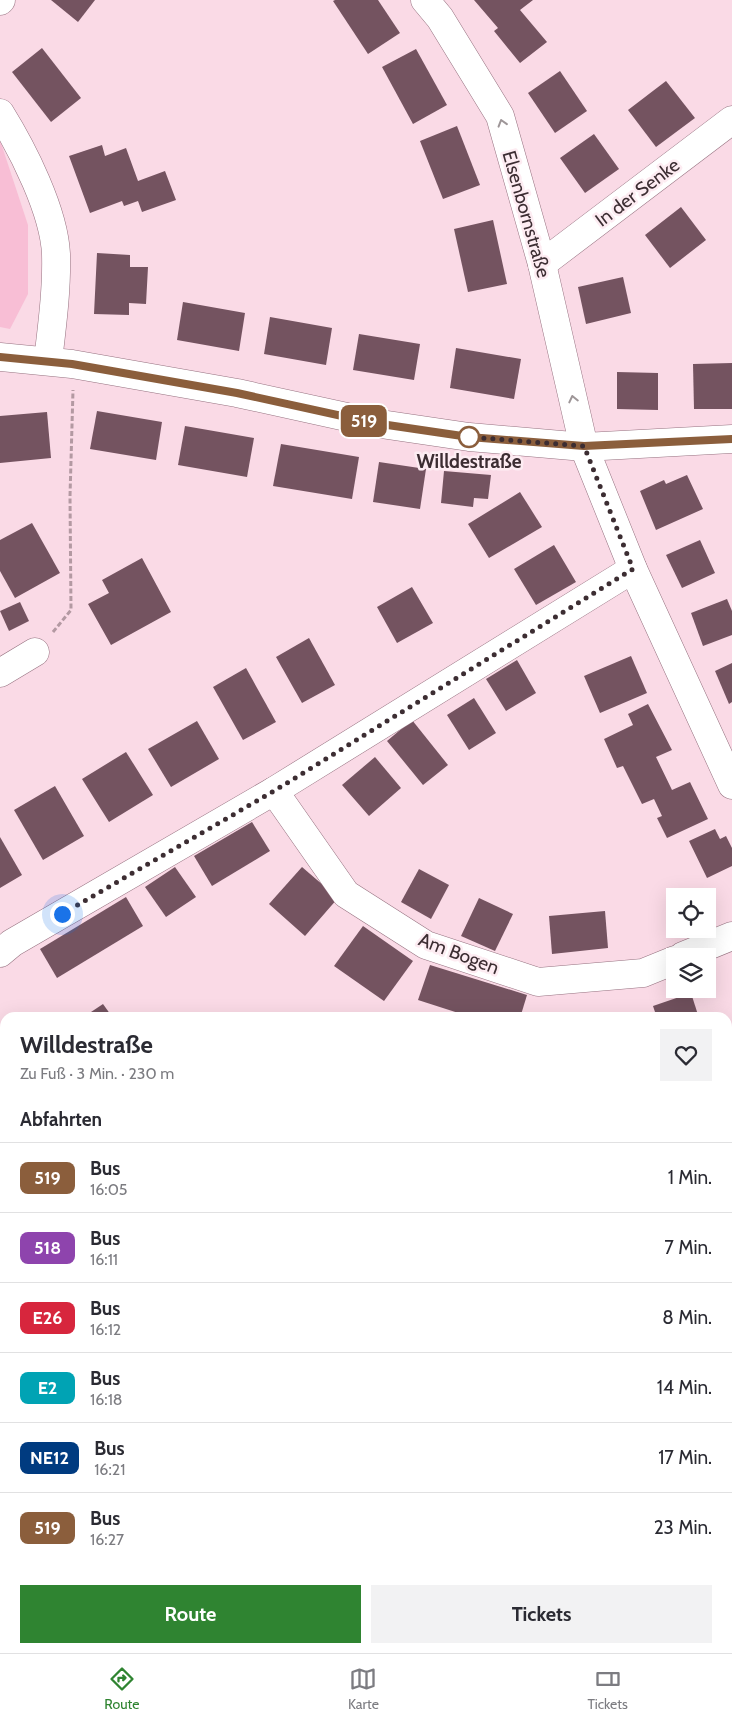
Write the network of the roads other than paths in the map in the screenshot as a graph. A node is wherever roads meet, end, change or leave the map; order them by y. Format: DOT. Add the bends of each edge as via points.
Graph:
graph roads {
  1 [pos="425,0"];
  2 [pos="0,114"];
  3 [pos="732,120"];
  4 [pos="542,264"];
  5 [pos="0,357"];
  6 [pos="48,361"];
  7 [pos="732,439"];
  8 [pos="584,446"];
  9 [pos="633,569"];
  10 [pos="36,652"];
  11 [pos="0,673"];
  12 [pos="732,785"];
  13 [pos="274,791"];
  14 [pos="732,936"];
  15 [pos="703,948"];
  16 [pos="0,953"];
  17 [pos="666,964"];
  4 -- 1 [label="street, Elsenbornstraße, one-way" via="500,116 440,18"];
  2 -- 6 [label="street" via="13,134 45,204 56,253 55,303"];
  3 -- 4 [label="street, In der Senke"];
  8 -- 4 [label="street, Elsenbornstraße, one-way"];
  5 -- 6 [label="street"];
  6 -- 8 [label="street" via="237,393 374,423 469,437"];
  7 -- 8 [label="street"];
  8 -- 9 [label="street"];
  9 -- 12 [label="street"];
  9 -- 13 [label="street"];
  10 -- 11 [label="street"];
  13 -- 16 [label="street" via="12,943"];
  13 -- 17 [label="street, Am Bogen" via="346,894 426,945 538,982 643,973"];
  14 -- 15 [label="street"];
}
